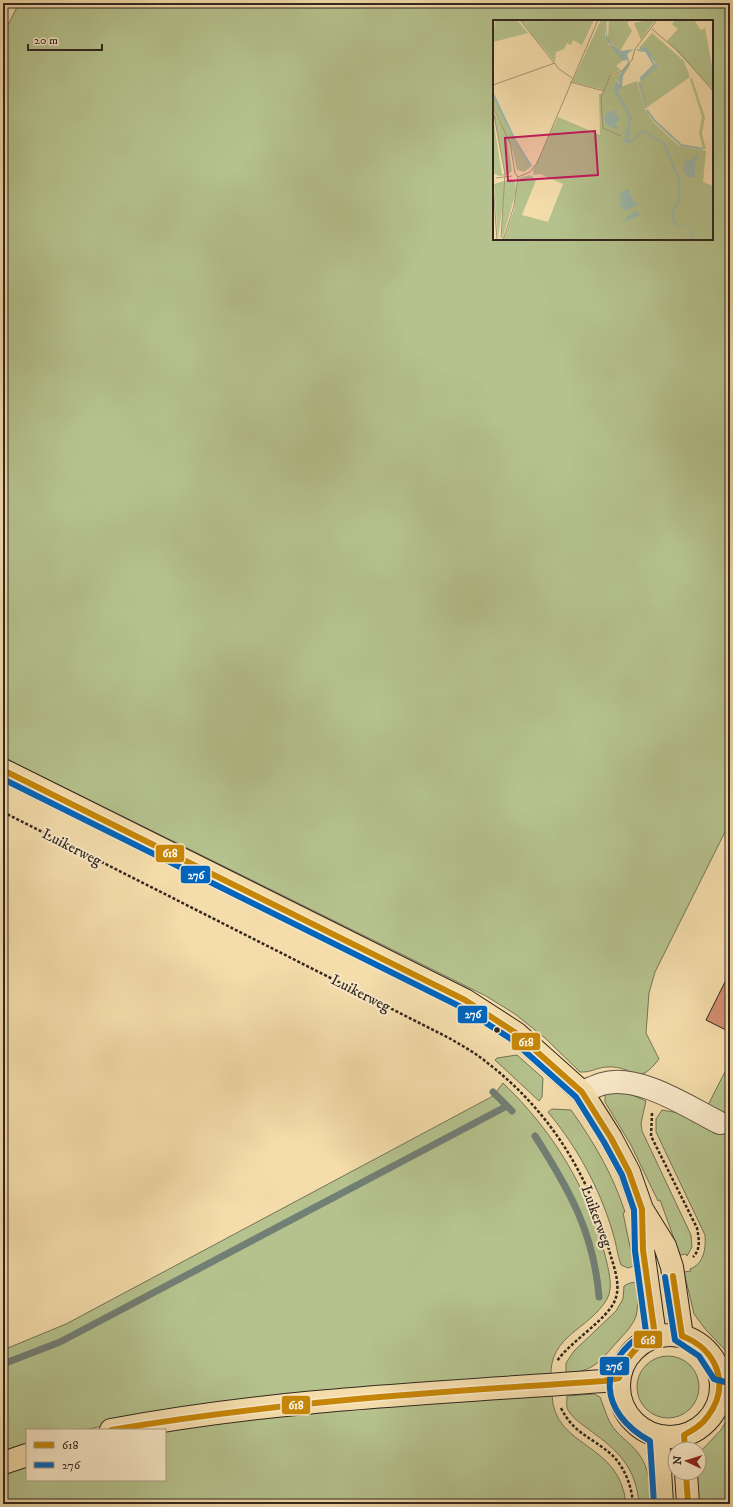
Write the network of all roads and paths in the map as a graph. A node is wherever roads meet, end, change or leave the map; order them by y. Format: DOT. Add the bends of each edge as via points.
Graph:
graph roads {
  1 [pos="3,770"];
  2 [pos="3,812"];
  3 [pos="582,1092"];
  4 [pos="720,1122"];
  5 [pos="642,1209"];
  6 [pos="617,1278"];
  7 [pos="655,1336"];
  8 [pos="682,1336"];
  9 [pos="725,1374"];
  10 [pos="619,1378"];
  11 [pos="115,1429"];
  12 [pos="658,1436"];
  13 [pos="682,1441"];
  14 [pos="686,1441"];
  15 [pos="26,1455"];
  16 [pos="3,1463"];
  17 [pos="687,1481"];
  18 [pos="662,1504"];
  19 [pos="688,1504"];
  1 -- 3 [label="main road" via="465,1000 516,1032"];
  2 -- 6 [label="path, Luikerweg" via="449,1038 484,1060 519,1089 565,1145 587,1185 602,1224"];
  3 -- 4 [label="street" via="603,1083 624,1082 658,1092"];
  3 -- 5 [label="main road" via="629,1172"];
  5 -- 7 [label="main road" via="642,1250"];
  5 -- 8 [label="main road" via="665,1246 672,1267"];
  7 -- 8 [label="main road"];
  7 -- 10 [label="main road" via="631,1352 622,1366"];
  8 -- 9 [label="main road" via="707,1350"];
  9 -- 14 [label="main road" via="711,1416"];
  10 -- 11 [label="main road" via="267,1406 180,1417"];
  10 -- 12 [label="main road" via="619,1392 627,1414 645,1431"];
  12 -- 13 [label="main road"];
  12 -- 18 [label="main road"];
  15 -- 16 [label="main road"];
  17 -- 19 [label="main road"];
}
